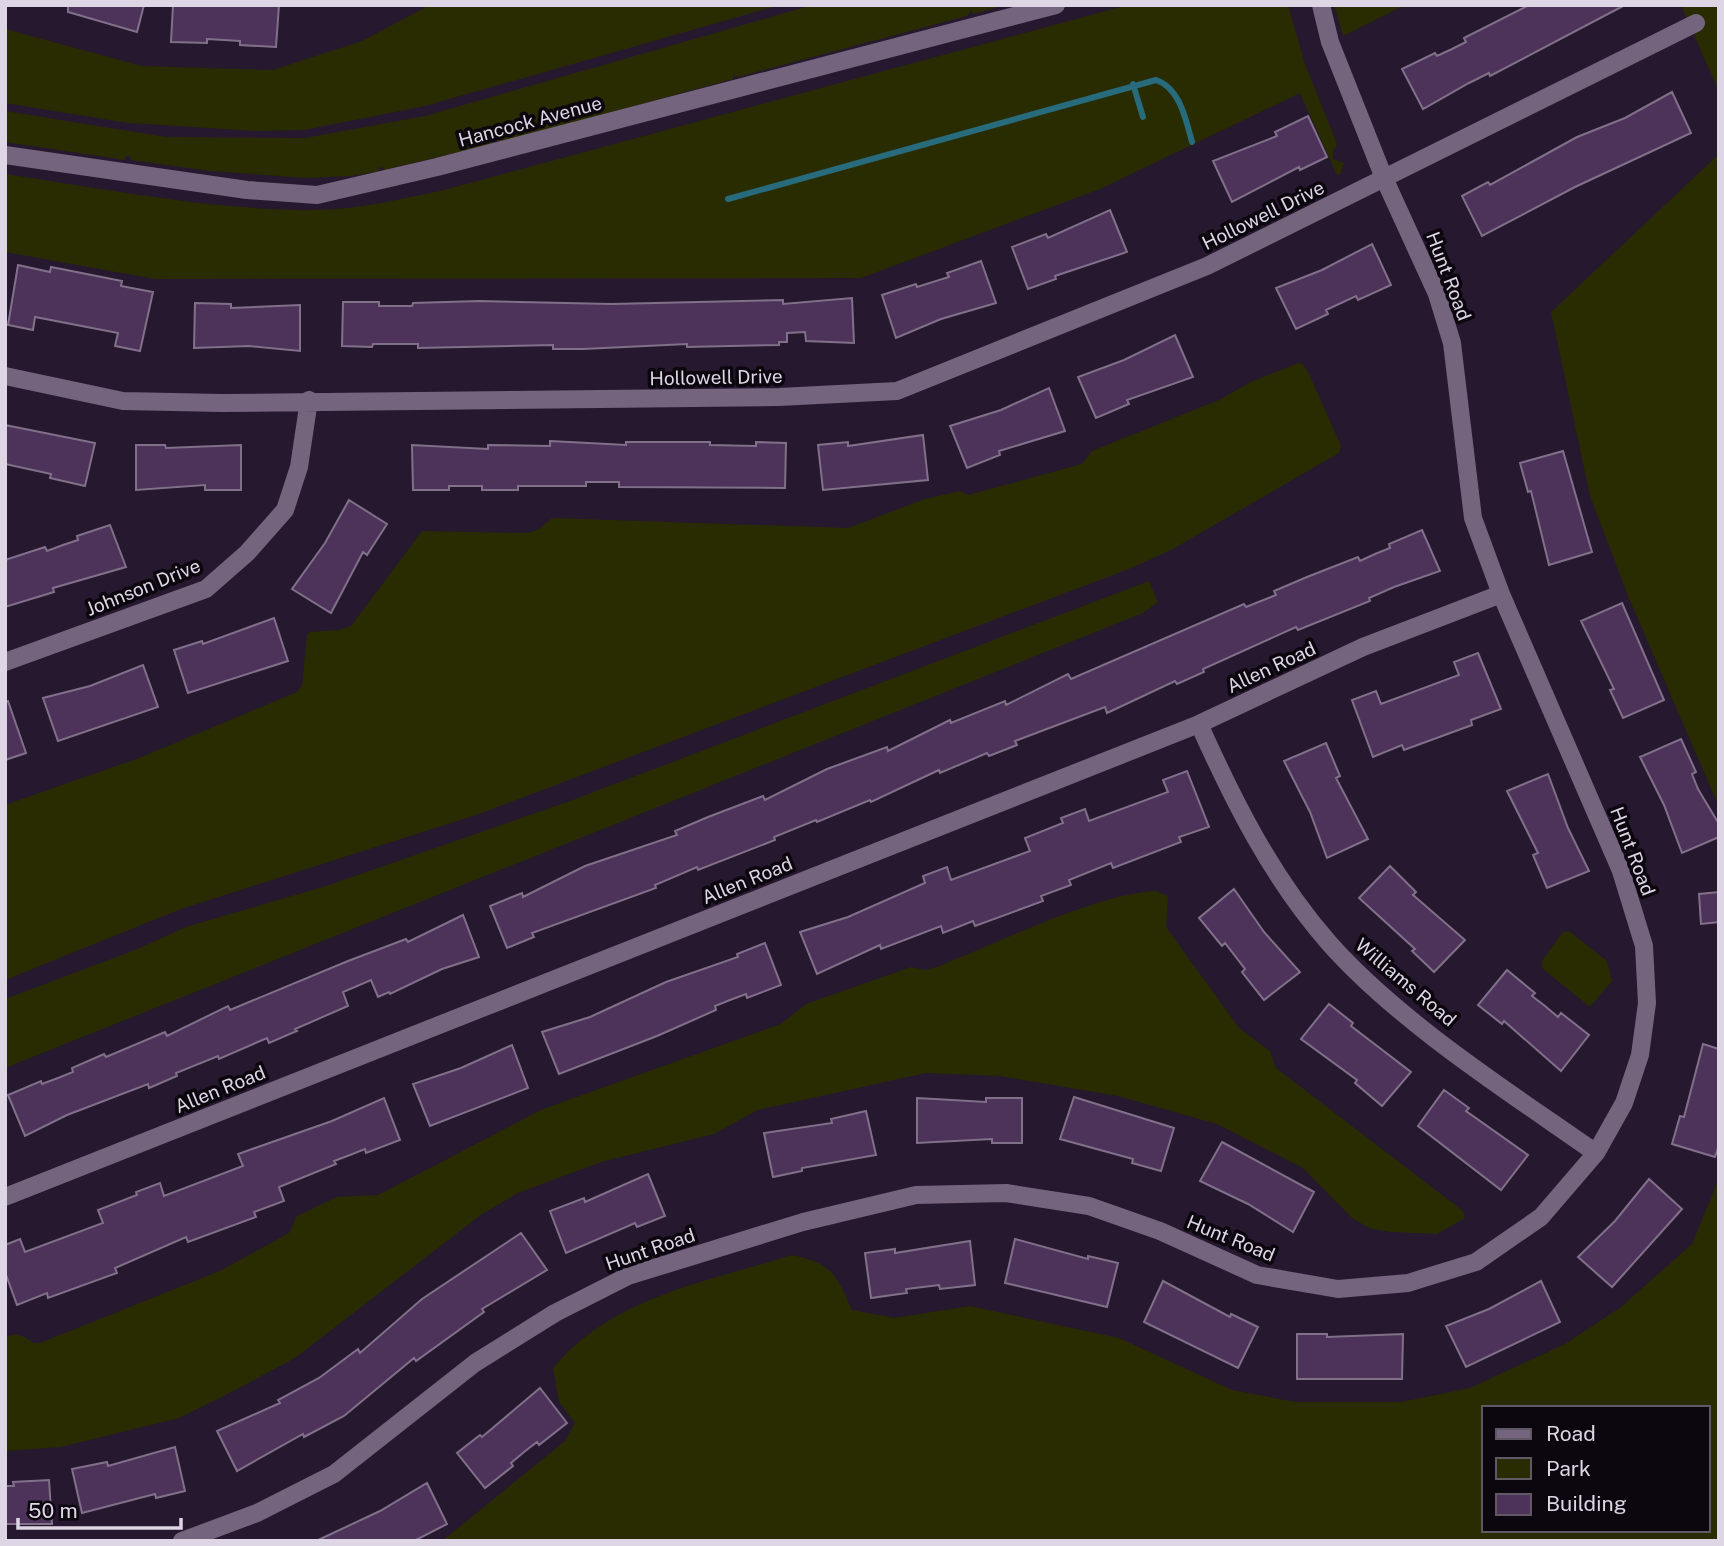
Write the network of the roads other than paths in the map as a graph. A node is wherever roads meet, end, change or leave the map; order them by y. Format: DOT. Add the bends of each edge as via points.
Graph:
graph roads {
  1 [pos="1056,5"];
  2 [pos="1321,5"];
  3 [pos="1696,23"];
  4 [pos="5,155"];
  5 [pos="1384,178"];
  6 [pos="5,376"];
  7 [pos="309,400"];
  8 [pos="1501,594"];
  9 [pos="5,662"];
  10 [pos="1199,724"];
  11 [pos="1596,1153"];
  12 [pos="5,1197"];
  13 [pos="182,1541"];
  1 -- 4 [label="street, Hancock Avenue" via="317,195 247,190"];
  2 -- 5 [label="street, Hunt Road" via="1330,42"];
  3 -- 5 [label="street, Hollowell Drive"];
  5 -- 7 [label="street, Hollowell Drive" via="1207,266 897,391 779,397"];
  5 -- 8 [label="street, Hunt Road" via="1437,294 1452,343 1473,517"];
  6 -- 7 [label="street, Hollowell Drive" via="123,401"];
  7 -- 9 [label="street, Johnson Drive" via="299,467 285,510 206,589"];
  8 -- 10 [label="street, Allen Road" via="1363,648"];
  8 -- 11 [label="street, Hunt Road" via="1621,871 1644,946 1647,1003 1640,1055 1624,1103"];
  10 -- 11 [label="street, Williams Road" via="1239,812 1329,943 1365,980 1427,1030"];
  10 -- 12 [label="street, Allen Road"];
  11 -- 13 [label="street, Hunt Road" via="1541,1217 1476,1262 1408,1283 1338,1289 1258,1275 1160,1231 1089,1206 1006,1193 916,1195 803,1222 628,1276 555,1313 475,1363 334,1474 257,1513"];
}
